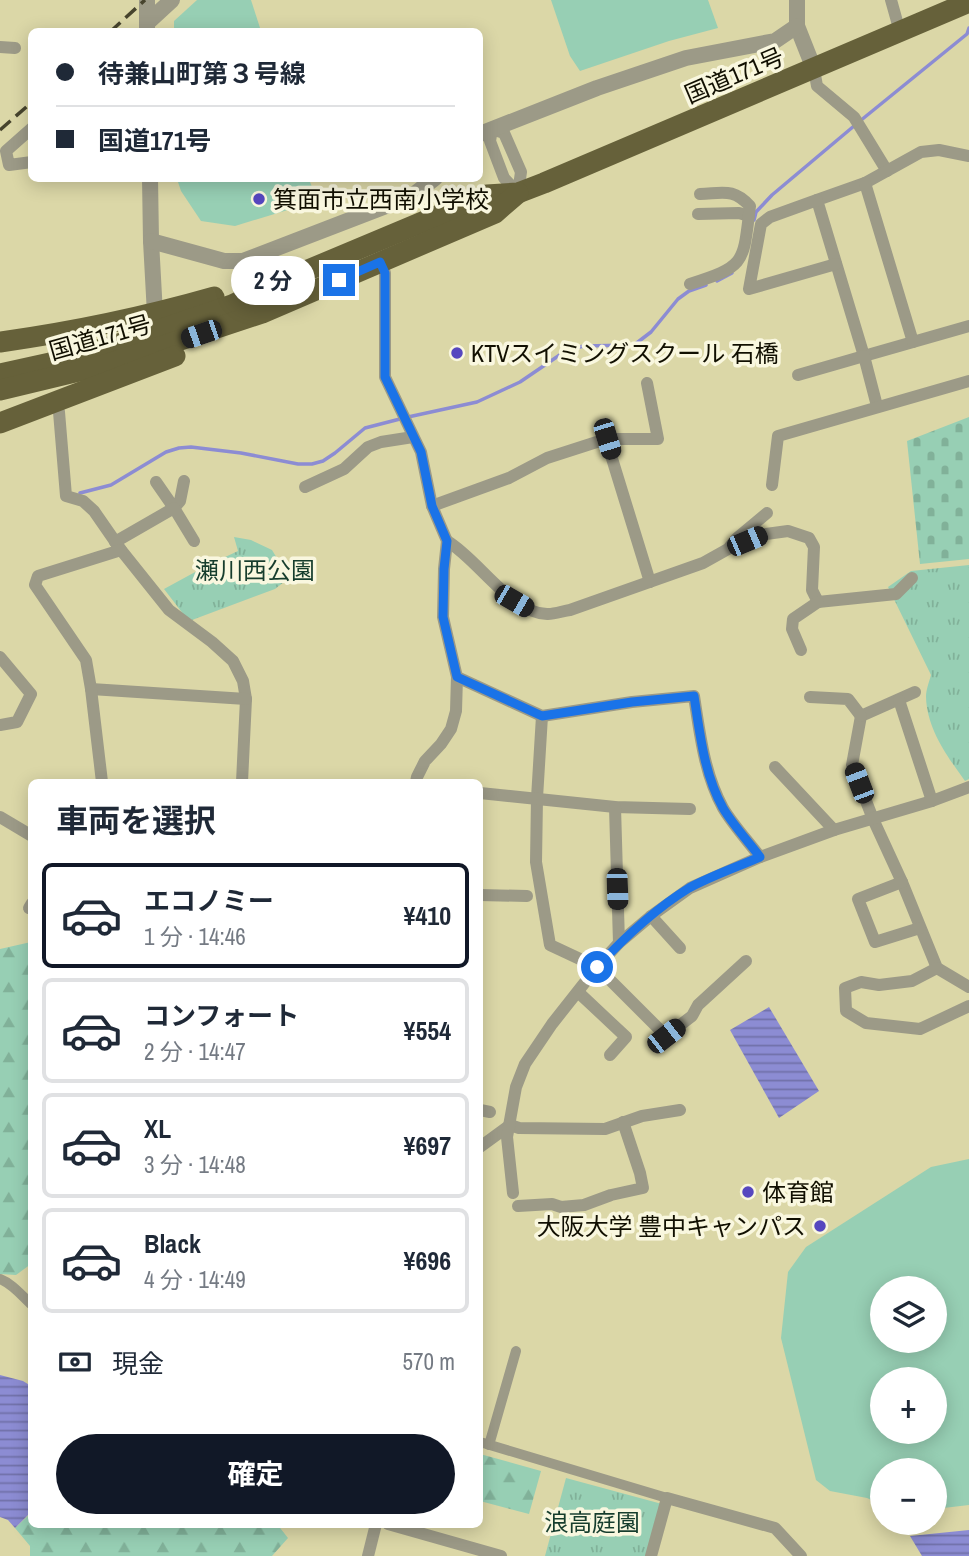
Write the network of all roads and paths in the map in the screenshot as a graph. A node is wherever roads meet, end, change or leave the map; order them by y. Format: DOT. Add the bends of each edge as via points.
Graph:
graph roads {
  1 [pos="147,0"];
  2 [pos="173,0"];
  3 [pos="797,0"];
  4 [pos="891,0"];
  5 [pos="969,2"];
  6 [pos="797,26"];
  7 [pos="147,27"];
  8 [pos="900,32"];
  9 [pos="0,47"];
  10 [pos="15,48"];
  11 [pos="814,69"];
  12 [pos="28,132"];
  13 [pos="486,132"];
  14 [pos="969,156"];
  15 [pos="28,163"];
  16 [pos="887,172"];
  17 [pos="150,182"];
  18 [pos="430,182"];
  19 [pos="865,183"];
  20 [pos="518,193"];
  21 [pos="700,194"];
  22 [pos="817,200"];
  23 [pos="698,214"];
  24 [pos="753,222"];
  25 [pos="151,241"];
  26 [pos="380,262"];
  27 [pos="836,264"];
  28 [pos="289,278"];
  29 [pos="690,284"];
  30 [pos="262,313"];
  31 [pos="155,314"];
  32 [pos="969,326"];
  33 [pos="0,342"];
  34 [pos="913,342"];
  35 [pos="863,356"];
  36 [pos="0,374"];
  37 [pos="798,375"];
  38 [pos="969,381"];
  39 [pos="647,383"];
  40 [pos="0,390"];
  41 [pos="56,402"];
  42 [pos="877,406"];
  43 [pos="0,423"];
  44 [pos="413,437"];
  45 [pos="607,439"];
  46 [pos="184,481"];
  47 [pos="156,482"];
  48 [pos="772,485"];
  49 [pos="305,487"];
  50 [pos="432,506"];
  51 [pos="174,508"];
  52 [pos="767,513"];
  53 [pos="194,541"];
  54 [pos="447,541"];
  55 [pos="118,546"];
  56 [pos="728,549"];
  57 [pos="912,578"];
  58 [pos="649,582"];
  59 [pos="818,602"];
  60 [pos="801,650"];
  61 [pos="0,657"];
  62 [pos="457,677"];
  63 [pos="91,689"];
  64 [pos="915,692"];
  65 [pos="810,697"];
  66 [pos="246,699"];
  67 [pos="899,700"];
  68 [pos="542,716"];
  69 [pos="861,716"];
  70 [pos="0,724"];
  71 [pos="775,766"];
  72 [pos="102,779"];
  73 [pos="242,779"];
  74 [pos="417,779"];
  75 [pos="969,787"];
  76 [pos="483,793"];
  77 [pos="537,798"];
  78 [pos="932,801"];
  79 [pos="615,807"];
  80 [pos="690,809"];
  81 [pos="0,817"];
  82 [pos="873,819"];
  83 [pos="834,830"];
  84 [pos="28,834"];
  85 [pos="760,857"];
  86 [pos="902,882"];
  87 [pos="483,895"];
  88 [pos="527,896"];
  89 [pos="652,916"];
  90 [pos="920,928"];
  91 [pos="619,943"];
  92 [pos="680,948"];
  93 [pos="746,961"];
  94 [pos="597,967"];
  95 [pos="937,968"];
  96 [pos="969,987"];
  97 [pos="578,992"];
  98 [pos="969,1006"];
  99 [pos="610,1055"];
  100 [pos="680,1110"];
  101 [pos="622,1122"];
  102 [pos="510,1125"];
  103 [pos="483,1145"];
  104 [pos="0,1279"];
  105 [pos="28,1301"];
  106 [pos="516,1351"];
  107 [pos="484,1444"];
  108 [pos="667,1498"];
  109 [pos="375,1528"];
  110 [pos="402,1528"];
  111 [pos="368,1556"];
  112 [pos="501,1556"];
  113 [pos="651,1556"];
  114 [pos="801,1556"];
  1 -- 7 [label="street"];
  2 -- 7 [label="street"];
  3 -- 6 [label="street"];
  4 -- 8 [label="street"];
  5 -- 8 [label="highway, 国道171号"];
  6 -- 11 [label="street"];
  6 -- 13 [label="street" via="775,41 686,58"];
  8 -- 11 [label="highway, 国道171号"];
  9 -- 10 [label="street"];
  11 -- 16 [label="street" via="817,86 858,124"];
  11 -- 20 [label="highway, 国道171号"];
  12 -- 15 [label="street" via="6,151 9,165"];
  13 -- 20 [label="street" via="504,133 521,172"];
  14 -- 16 [label="street" via="921,152"];
  16 -- 19 [label="street"];
  17 -- 25 [label="street"];
  18 -- 25 [label="street" via="412,196 243,261 224,261"];
  19 -- 22 [label="street"];
  19 -- 34 [label="street"];
  20 -- 26 [label="highway, 国道171号" via="495,213"];
  20 -- 28 [label="highway, 国道171号" via="487,195"];
  21 -- 24 [label="street" via="741,196 750,206"];
  22 -- 24 [label="street"];
  22 -- 27 [label="street"];
  23 -- 24 [label="street" via="738,213"];
  24 -- 27 [label="street" via="749,289"];
  24 -- 29 [label="street" via="737,264"];
  25 -- 31 [label="street"];
  26 -- 30 [label="highway, 国道171号"];
  26 -- 44 [label="street" via="385,273 385,377"];
  27 -- 35 [label="street"];
  28 -- 31 [label="highway"];
  28 -- 36 [label="highway, 国道171号" via="232,305 113,346"];
  30 -- 40 [label="highway, 国道171号" via="108,364"];
  30 -- 41 [label="highway" via="190,350"];
  31 -- 33 [label="highway"];
  32 -- 34 [label="street"];
  34 -- 35 [label="street"];
  35 -- 37 [label="street"];
  35 -- 42 [label="street"];
  38 -- 42 [label="street"];
  39 -- 45 [label="street" via="658,439"];
  41 -- 43 [label="highway"];
  41 -- 55 [label="street" via="66,496 83,501 94,511"];
  42 -- 48 [label="street" via="778,436"];
  44 -- 49 [label="street" via="368,447 344,469"];
  44 -- 50 [label="street" via="421,452"];
  45 -- 50 [label="street" via="547,458 509,478"];
  45 -- 58 [label="street"];
  46 -- 51 [label="street" via="180,502"];
  47 -- 51 [label="street"];
  50 -- 54 [label="street"];
  51 -- 53 [label="street"];
  51 -- 55 [label="street"];
  52 -- 56 [label="street"];
  54 -- 58 [label="street" via="531,611 570,610"];
  54 -- 62 [label="street" via="443,617"];
  55 -- 63 [label="street" via="38,576 36,586 86,660"];
  55 -- 66 [label="street" via="169,610 233,661"];
  56 -- 58 [label="street" via="704,564"];
  56 -- 59 [label="street" via="788,531 809,538 814,547 812,590"];
  57 -- 59 [label="street" via="896,594"];
  59 -- 60 [label="street" via="793,619"];
  61 -- 70 [label="street" via="31,694 17,722"];
  62 -- 68 [label="street"];
  62 -- 74 [label="street" via="451,729"];
  63 -- 66 [label="street"];
  63 -- 72 [label="street"];
  64 -- 67 [label="street"];
  65 -- 69 [label="street" via="848,699"];
  66 -- 73 [label="street"];
  67 -- 69 [label="street"];
  67 -- 78 [label="street"];
  68 -- 77 [label="street"];
  68 -- 85 [label="street" via="694,696 718,810"];
  69 -- 82 [label="street" via="852,765"];
  71 -- 83 [label="street"];
  75 -- 78 [label="street"];
  76 -- 77 [label="street"];
  77 -- 79 [label="street"];
  77 -- 94 [label="street" via="537,862 550,945"];
  78 -- 82 [label="street"];
  79 -- 80 [label="street"];
  79 -- 91 [label="street"];
  81 -- 84 [label="street"];
  82 -- 83 [label="street"];
  82 -- 86 [label="street"];
  83 -- 85 [label="street"];
  85 -- 89 [label="street" via="690,888"];
  86 -- 90 [label="street"];
  86 -- 90 [label="street" via="858,899 875,942"];
  87 -- 88 [label="street"];
  89 -- 91 [label="street"];
  89 -- 92 [label="street"];
  90 -- 95 [label="street"];
  91 -- 94 [label="street"];
  93 -- 94 [label="street" via="666,1036"];
  94 -- 97 [label="street"];
  95 -- 96 [label="street"];
  95 -- 98 [label="street" via="912,981 860,982 845,988 846,1011 866,1023 920,1029"];
  97 -- 99 [label="street" via="626,1037"];
  97 -- 102 [label="street" via="525,1064"];
  100 -- 101 [label="street"];
  101 -- 102 [label="street" via="605,1129"];
  101 -- 102 [label="street" via="643,1188 561,1208 515,1200 507,1137"];
  102 -- 103 [label="street"];
  104 -- 105 [label="street"];
  106 -- 107 [label="street"];
  107 -- 108 [label="street"];
  108 -- 113 [label="street"];
  108 -- 114 [label="street" via="775,1528"];
  109 -- 111 [label="street"];
  110 -- 112 [label="street"];
}
